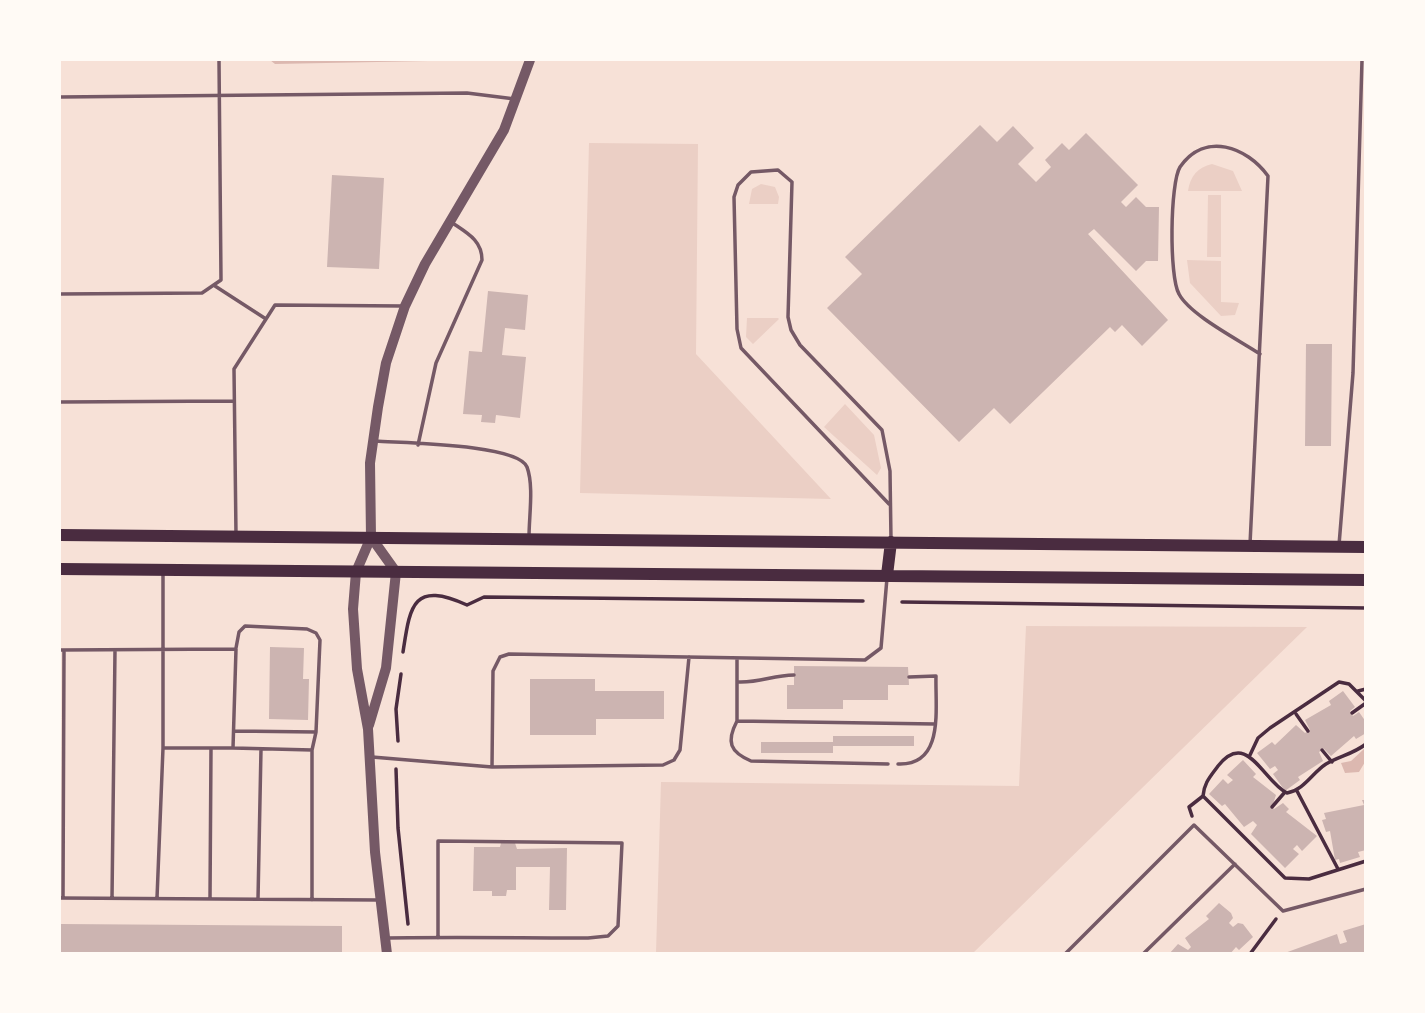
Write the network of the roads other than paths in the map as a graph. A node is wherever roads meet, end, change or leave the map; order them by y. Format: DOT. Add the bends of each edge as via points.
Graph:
graph roads {
  1 [pos="219,60"];
  2 [pos="530,60"];
  3 [pos="1362,60"];
  4 [pos="219,94"];
  5 [pos="60,97"];
  6 [pos="517,99"];
  7 [pos="450,221"];
  8 [pos="215,286"];
  9 [pos="60,294"];
  10 [pos="405,306"];
  11 [pos="266,319"];
  12 [pos="1260,354"];
  13 [pos="234,401"];
  14 [pos="60,402"];
  15 [pos="373,441"];
  16 [pos="418,444"];
  17 [pos="889,504"];
  18 [pos="60,535"];
  19 [pos="236,537"];
  20 [pos="371,537"];
  21 [pos="529,539"];
  22 [pos="891,542"];
  23 [pos="1250,546"];
  24 [pos="1339,547"];
  25 [pos="1366,547"];
  26 [pos="60,569"];
  27 [pos="163,570"];
  28 [pos="356,572"];
  29 [pos="396,572"];
  30 [pos="887,575"];
  31 [pos="1366,580"];
  32 [pos="236,649"];
  33 [pos="62,650"];
  34 [pos="115,650"];
  35 [pos="164,650"];
  36 [pos="689,657"];
  37 [pos="737,658"];
  38 [pos="794,675"];
  39 [pos="909,677"];
  40 [pos="737,682"];
  41 [pos="737,721"];
  42 [pos="935,724"];
  43 [pos="368,729"];
  44 [pos="233,731"];
  45 [pos="316,732"];
  46 [pos="163,748"];
  47 [pos="211,748"];
  48 [pos="233,748"];
  49 [pos="261,749"];
  50 [pos="312,750"];
  51 [pos="370,757"];
  52 [pos="888,764"];
  53 [pos="898,764"];
  54 [pos="492,767"];
  55 [pos="1235,864"];
  56 [pos="1366,889"];
  57 [pos="61,898"];
  58 [pos="112,898"];
  59 [pos="157,898"];
  60 [pos="210,899"];
  61 [pos="258,900"];
  62 [pos="312,900"];
  63 [pos="380,900"];
  64 [pos="385,938"];
  65 [pos="438,938"];
  66 [pos="387,954"];
  67 [pos="1065,954"];
  68 [pos="1143,954"];
  1 -- 4 [label="lane"];
  2 -- 6 [label="street"];
  3 -- 24 [label="lane" via="1353,373"];
  4 -- 5 [label="lane"];
  4 -- 6 [label="lane" via="467,93"];
  4 -- 8 [label="lane" via="223,269"];
  6 -- 7 [label="street" via="491,157"];
  7 -- 10 [label="street"];
  7 -- 16 [label="lane" via="476,239 482,260 436,363"];
  8 -- 9 [label="lane" via="202,293"];
  8 -- 11 [label="lane"];
  10 -- 11 [label="lane" via="275,305"];
  10 -- 15 [label="street" via="386,363"];
  11 -- 13 [label="lane" via="234,369"];
  12 -- 12 [label="lane" via="1268,176 1256,160 1237,148 1215,145 1196,150 1180,168 1174,186 1174,277 1179,295"];
  12 -- 23 [label="lane"];
  13 -- 14 [label="lane"];
  13 -- 19 [label="lane"];
  15 -- 16 [label="lane"];
  15 -- 20 [label="street"];
  16 -- 21 [label="lane" via="519,457 529,478"];
  17 -- 17 [label="lane" via="890,471 882,430 791,330 792,181 778,170 751,172 734,197 741,348"];
  17 -- 22 [label="lane"];
  18 -- 19 [label="main road"];
  19 -- 20 [label="main road"];
  20 -- 21 [label="main road"];
  20 -- 28 [label="street"];
  20 -- 29 [label="street"];
  21 -- 22 [label="main road"];
  22 -- 23 [label="main road"];
  22 -- 30 [label="main road"];
  23 -- 24 [label="main road"];
  24 -- 25 [label="main road"];
  26 -- 27 [label="main road"];
  27 -- 28 [label="main road"];
  27 -- 35 [label="lane"];
  28 -- 29 [label="main road"];
  28 -- 43 [label="street" via="357,669"];
  29 -- 30 [label="main road"];
  29 -- 43 [label="street" via="386,668"];
  30 -- 31 [label="main road"];
  30 -- 37 [label="lane" via="882,642 876,655 865,660"];
  32 -- 35 [label="lane"];
  32 -- 44 [label="lane"];
  32 -- 45 [label="lane" via="245,626 307,629 316,634 320,640"];
  33 -- 34 [label="lane"];
  33 -- 57 [label="lane"];
  34 -- 35 [label="lane"];
  34 -- 58 [label="lane"];
  35 -- 46 [label="lane"];
  36 -- 37 [label="lane"];
  36 -- 54 [label="lane" via="680,750 674,760 663,765"];
  36 -- 54 [label="lane" via="500,657 493,671"];
  37 -- 40 [label="lane"];
  38 -- 40 [label="lane" via="778,675 759,683"];
  39 -- 42 [label="lane" via="936,676"];
  40 -- 41 [label="lane"];
  41 -- 42 [label="lane"];
  41 -- 52 [label="lane" via="731,747 751,761"];
  42 -- 53 [label="lane" via="934,743 924,756"];
  43 -- 51 [label="street"];
  44 -- 45 [label="lane"];
  44 -- 48 [label="lane"];
  45 -- 50 [label="lane"];
  46 -- 47 [label="lane"];
  46 -- 59 [label="lane"];
  47 -- 48 [label="lane"];
  47 -- 60 [label="lane"];
  48 -- 49 [label="lane"];
  49 -- 50 [label="lane"];
  49 -- 61 [label="lane"];
  50 -- 62 [label="lane"];
  51 -- 54 [label="lane"];
  51 -- 63 [label="street"];
  55 -- 56 [label="lane" via="1283,911"];
  55 -- 67 [label="lane" via="1194,825"];
  55 -- 68 [label="lane"];
  57 -- 58 [label="lane"];
  58 -- 59 [label="lane"];
  59 -- 60 [label="lane"];
  60 -- 61 [label="lane"];
  61 -- 62 [label="lane"];
  62 -- 63 [label="lane"];
  63 -- 64 [label="street"];
  64 -- 65 [label="lane"];
  64 -- 66 [label="street"];
  65 -- 65 [label="lane" via="608,936 618,926 622,843 438,841"];
}
